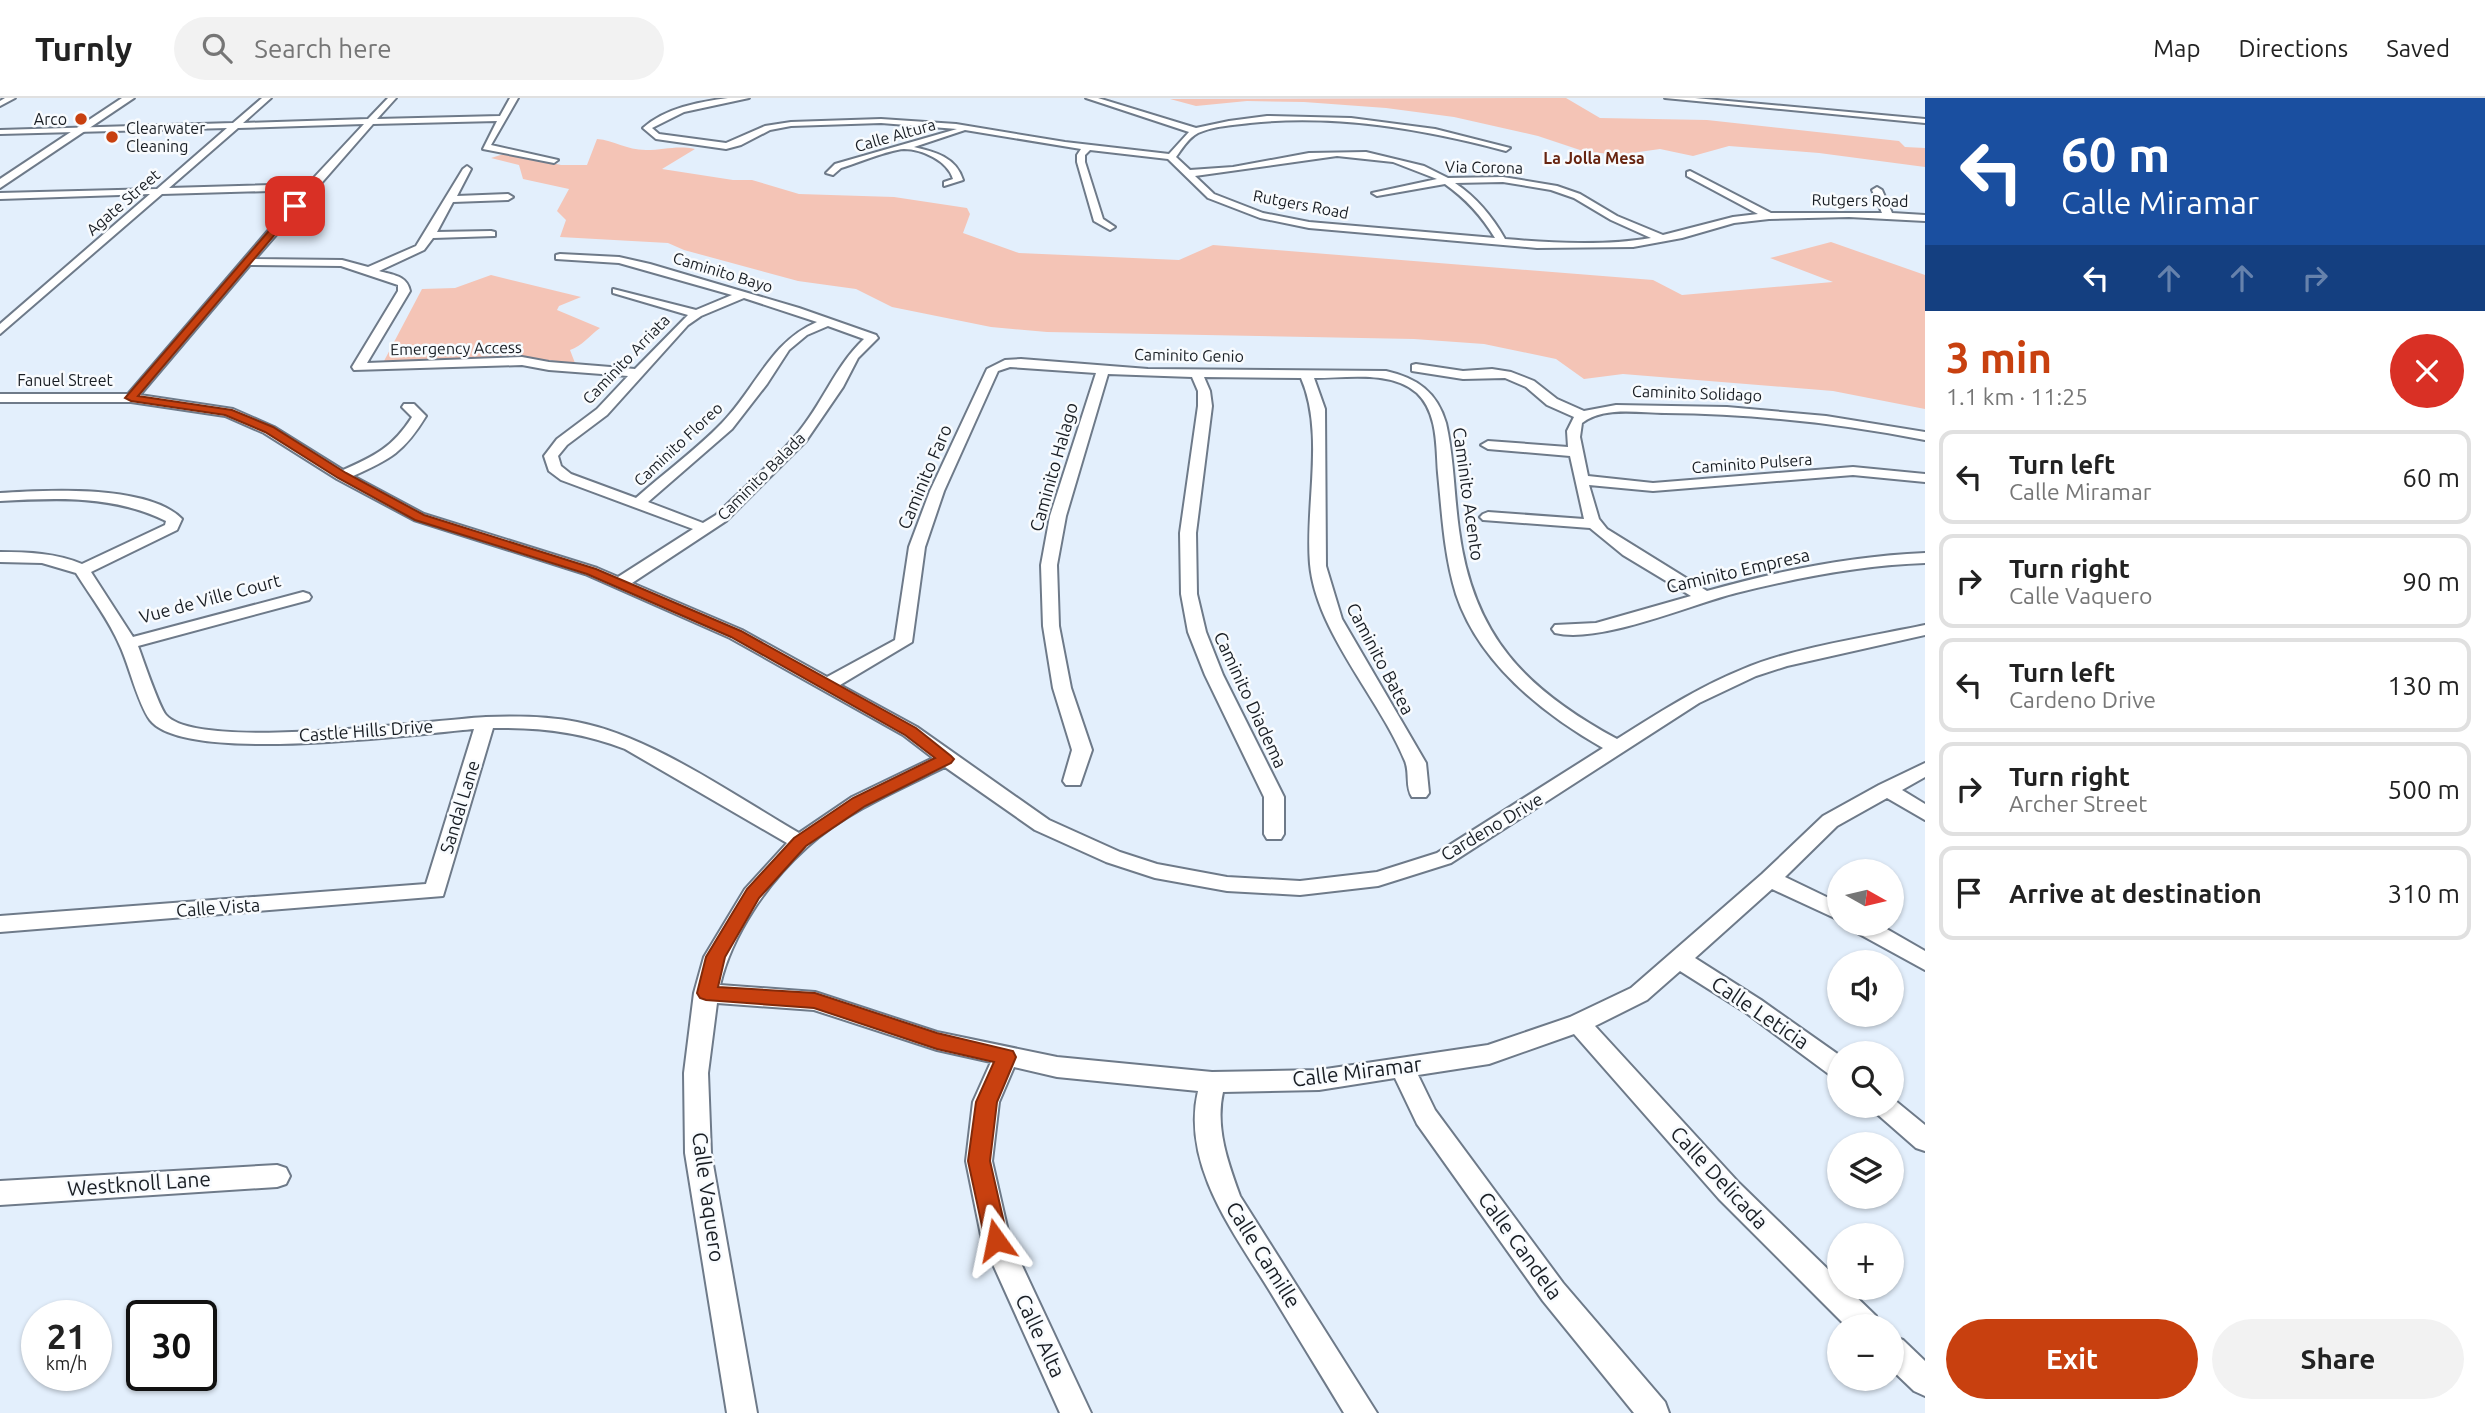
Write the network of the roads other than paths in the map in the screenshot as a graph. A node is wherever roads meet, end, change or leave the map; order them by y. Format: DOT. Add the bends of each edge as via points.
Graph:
graph roads {
  1 [pos="11,98"];
  2 [pos="129,98"];
  3 [pos="267,98"];
  4 [pos="392,98"];
  5 [pos="514,98"];
  6 [pos="745,98"];
  7 [pos="1090,98"];
  8 [pos="1669,98"];
  9 [pos="1770,102"];
  10 [pos="0,104"];
  11 [pos="677,112"];
  12 [pos="502,118"];
  13 [pos="1925,121"];
  14 [pos="372,122"];
  15 [pos="236,125"];
  16 [pos="969,128"];
  17 [pos="82,129"];
  18 [pos="1196,131"];
  19 [pos="0,132"];
  20 [pos="904,147"];
  21 [pos="1087,148"];
  22 [pos="1506,148"];
  23 [pos="1171,157"];
  24 [pos="554,160"];
  25 [pos="467,169"];
  26 [pos="830,173"];
  27 [pos="1186,173"];
  28 [pos="1690,174"];
  29 [pos="1449,181"];
  30 [pos="0,184"];
  31 [pos="947,184"];
  32 [pos="311,187"];
  33 [pos="1877,190"];
  34 [pos="160,191"];
  35 [pos="1377,193"];
  36 [pos="0,197"];
  37 [pos="508,197"];
  38 [pos="451,199"];
  39 [pos="1769,216"];
  40 [pos="1888,216"];
  41 [pos="1925,218"];
  42 [pos="1110,227"];
  43 [pos="491,234"];
  44 [pos="430,235"];
  45 [pos="1664,240"];
  46 [pos="1502,242"];
  47 [pos="560,257"];
  48 [pos="248,262"];
  49 [pos="369,271"];
  50 [pos="617,291"];
  51 [pos="742,295"];
  52 [pos="697,314"];
  53 [pos="828,322"];
  54 [pos="0,330"];
  55 [pos="872,338"];
  56 [pos="1416,368"];
  57 [pos="993,369"];
  58 [pos="1103,370"];
  59 [pos="638,373"];
  60 [pos="1196,373"];
  61 [pos="1306,374"];
  62 [pos="1386,375"];
  63 [pos="0,398"];
  64 [pos="131,398"];
  65 [pos="409,407"];
  66 [pos="1584,416"];
  67 [pos="1925,436"];
  68 [pos="1488,445"];
  69 [pos="1577,452"];
  70 [pos="342,475"];
  71 [pos="1925,478"];
  72 [pos="1581,481"];
  73 [pos="0,497"];
  74 [pos="637,504"];
  75 [pos="1488,517"];
  76 [pos="1594,524"];
  77 [pos="704,528"];
  78 [pos="0,557"];
  79 [pos="1925,558"];
  80 [pos="82,570"];
  81 [pos="620,583"];
  82 [pos="303,597"];
  83 [pos="1705,597"];
  84 [pos="1561,629"];
  85 [pos="1925,630"];
  86 [pos="128,643"];
  87 [pos="826,685"];
  88 [pos="485,723"];
  89 [pos="1618,748"];
  90 [pos="946,759"];
  91 [pos="1925,769"];
  92 [pos="1073,781"];
  93 [pos="1886,789"];
  94 [pos="1419,793"];
  95 [pos="1925,813"];
  96 [pos="1274,834"];
  97 [pos="800,842"];
  98 [pos="1770,879"];
  99 [pos="435,891"];
  100 [pos="1827,906"];
  101 [pos="0,924"];
  102 [pos="1881,936"];
  103 [pos="1680,960"];
  104 [pos="1925,962"];
  105 [pos="706,993"];
  106 [pos="1578,1023"];
  107 [pos="1006,1057"];
  108 [pos="1827,1059"];
  109 [pos="1402,1068"];
  110 [pos="1212,1082"];
  111 [pos="1899,1118"];
  112 [pos="1925,1140"];
  113 [pos="277,1176"];
  114 [pos="0,1193"];
  115 [pos="1854,1314"];
  116 [pos="1904,1361"];
  117 [pos="1925,1381"];
  118 [pos="742,1413"];
  119 [pos="1076,1413"];
  120 [pos="1362,1413"];
  121 [pos="1654,1413"];
  1 -- 10 [label="street"];
  2 -- 17 [label="main road"];
  3 -- 15 [label="street, Agate Street"];
  4 -- 14 [label="street"];
  5 -- 12 [label="street"];
  6 -- 11 [label="street"];
  7 -- 18 [label="street"];
  8 -- 9 [label="street"];
  9 -- 13 [label="street"];
  11 -- 16 [label="street" via="647,128 656,136 726,146 768,128 791,124 918,122"];
  12 -- 14 [label="street"];
  12 -- 24 [label="street" via="486,147"];
  14 -- 15 [label="street"];
  14 -- 32 [label="street"];
  15 -- 17 [label="street"];
  15 -- 34 [label="street, Agate Street"];
  16 -- 20 [label="street, Calle Altura"];
  16 -- 21 [label="street"];
  17 -- 19 [label="street"];
  17 -- 30 [label="main road"];
  18 -- 22 [label="street" via="1240,122 1323,119 1459,137"];
  18 -- 23 [label="street"];
  20 -- 26 [label="street, Calle Altura" via="838,166"];
  20 -- 31 [label="street" via="945,160 958,180"];
  21 -- 23 [label="street"];
  21 -- 42 [label="street" via="1081,162 1099,221"];
  23 -- 27 [label="street, Rutgers Road"];
  25 -- 38 [label="street"];
  27 -- 29 [label="street" via="1222,173 1336,155 1395,160"];
  27 -- 46 [label="street, Rutgers Road" via="1212,196 1272,217 1346,230"];
  28 -- 39 [label="street"];
  29 -- 35 [label="street, Via Corona"];
  29 -- 45 [label="street, Via Corona" via="1501,180 1557,189"];
  29 -- 46 [label="street" via="1475,201"];
  32 -- 34 [label="street"];
  32 -- 48 [label="street"];
  33 -- 40 [label="street"];
  34 -- 36 [label="street"];
  34 -- 54 [label="street, Agate Street"];
  37 -- 38 [label="street"];
  38 -- 44 [label="street"];
  39 -- 40 [label="street, Rutgers Road"];
  39 -- 45 [label="street, Rutgers Road" via="1732,220"];
  40 -- 41 [label="street, Rutgers Road"];
  43 -- 44 [label="street"];
  44 -- 49 [label="street" via="406,257"];
  45 -- 46 [label="street, Rutgers Road" via="1602,246"];
  47 -- 51 [label="street, Caminito Bayo" via="619,260"];
  48 -- 49 [label="street" via="342,263"];
  48 -- 64 [label="street"];
  49 -- 59 [label="street, Emergency Access" via="398,280 404,291 358,367 522,360"];
  50 -- 52 [label="street"];
  51 -- 52 [label="street, Caminito Arriata"];
  51 -- 53 [label="street, Caminito Bayo"];
  52 -- 59 [label="street, Caminito Arriata"];
  53 -- 55 [label="street, Caminito Bayo"];
  53 -- 74 [label="street, Caminito Floreo" via="803,332 784,348 727,426"];
  55 -- 77 [label="street, Caminito Balada" via="853,356 801,438 721,518"];
  56 -- 66 [label="street" via="1507,375"];
  57 -- 58 [label="street, Caminito Genio" via="1009,363"];
  57 -- 87 [label="street, Caminito Faro" via="937,491 917,547 903,642"];
  58 -- 60 [label="street, Caminito Genio"];
  58 -- 92 [label="street, Caminito Halago" via="1058,516 1049,565 1051,626 1062,688 1082,750"];
  59 -- 74 [label="street, Caminito Arriata" via="551,456 554,468 566,477"];
  60 -- 61 [label="street, Caminito Genio"];
  60 -- 96 [label="street, Caminito Diadema" via="1205,406 1188,533 1189,594 1197,632 1214,675 1274,797"];
  61 -- 62 [label="street, Caminito Genio"];
  61 -- 94 [label="street, Caminito Batea" via="1318,409 1318,566 1334,620 1416,763"];
  62 -- 89 [label="street, Caminito Acento" via="1416,385 1435,410 1455,554 1482,630 1515,675 1562,714"];
  63 -- 64 [label="street, Fanuel Street"];
  64 -- 70 [label="street, Cardeno Drive" via="228,412 269,430"];
  65 -- 70 [label="street" via="419,416 404,441 378,460"];
  66 -- 67 [label="street, Caminito Solidago" via="1613,408 1761,411"];
  66 -- 69 [label="street" via="1572,431"];
  68 -- 69 [label="street"];
  69 -- 72 [label="street"];
  70 -- 81 [label="street, Cardeno Drive" via="419,517"];
  71 -- 72 [label="street, Caminito Pulsera" via="1853,471 1653,487"];
  72 -- 76 [label="street"];
  73 -- 80 [label="street" via="99,495 159,510 174,519 172,527"];
  74 -- 77 [label="street, Caminito Arriata"];
  75 -- 76 [label="street"];
  76 -- 83 [label="street" via="1610,539"];
  77 -- 81 [label="street, Caminito Balada"];
  78 -- 80 [label="street" via="39,558"];
  79 -- 83 [label="street, Caminito Empresa" via="1792,576"];
  80 -- 86 [label="street, Castle Hills Drive"];
  81 -- 87 [label="street, Cardeno Drive" via="736,634"];
  82 -- 86 [label="street, Vue de Ville Court"];
  83 -- 84 [label="street, Caminito Empresa" via="1597,628"];
  85 -- 89 [label="street, Cardeno Drive" via="1750,672 1693,699"];
  86 -- 88 [label="street, Castle Hills Drive" via="158,718 206,736 250,740"];
  87 -- 90 [label="street, Cardeno Drive" via="910,731"];
  88 -- 97 [label="street, Castle Hills Drive" via="567,724 608,735"];
  88 -- 99 [label="street, Sandal Lane"];
  89 -- 90 [label="street, Cardeno Drive" via="1444,858 1378,879 1300,888 1227,884 1156,871 1113,857 1042,825"];
  90 -- 97 [label="street, Calle Vaquero" via="859,802"];
  91 -- 93 [label="street, Calle Miramar"];
  93 -- 95 [label="street"];
  93 -- 98 [label="street, Calle Miramar" via="1829,821"];
  97 -- 105 [label="street, Calle Vaquero" via="753,894 715,957"];
  98 -- 100 [label="street"];
  98 -- 103 [label="street, Calle Miramar"];
  99 -- 101 [label="street, Calle Vista"];
  102 -- 104 [label="street"];
  103 -- 106 [label="street, Calle Miramar" via="1639,994"];
  103 -- 108 [label="street, Calle Leticia"];
  105 -- 107 [label="street, Calle Miramar" via="815,1001 937,1041"];
  105 -- 118 [label="street, Calle Vaquero" via="696,1073 698,1153"];
  106 -- 109 [label="street, Calle Miramar" via="1489,1054"];
  106 -- 115 [label="street, Calle Delicada" via="1729,1191"];
  107 -- 110 [label="street, Calle Miramar" via="1057,1067"];
  107 -- 119 [label="street, Calle Alta" via="986,1102 979,1161 996,1240"];
  109 -- 110 [label="street, Calle Miramar" via="1319,1080"];
  109 -- 121 [label="street, Calle Candela" via="1426,1117 1545,1281"];
  110 -- 120 [label="street, Calle Camille" via="1207,1106 1212,1156 1229,1201"];
  111 -- 112 [label="street"];
  113 -- 114 [label="street, Westknoll Lane"];
  116 -- 117 [label="street"];
}
